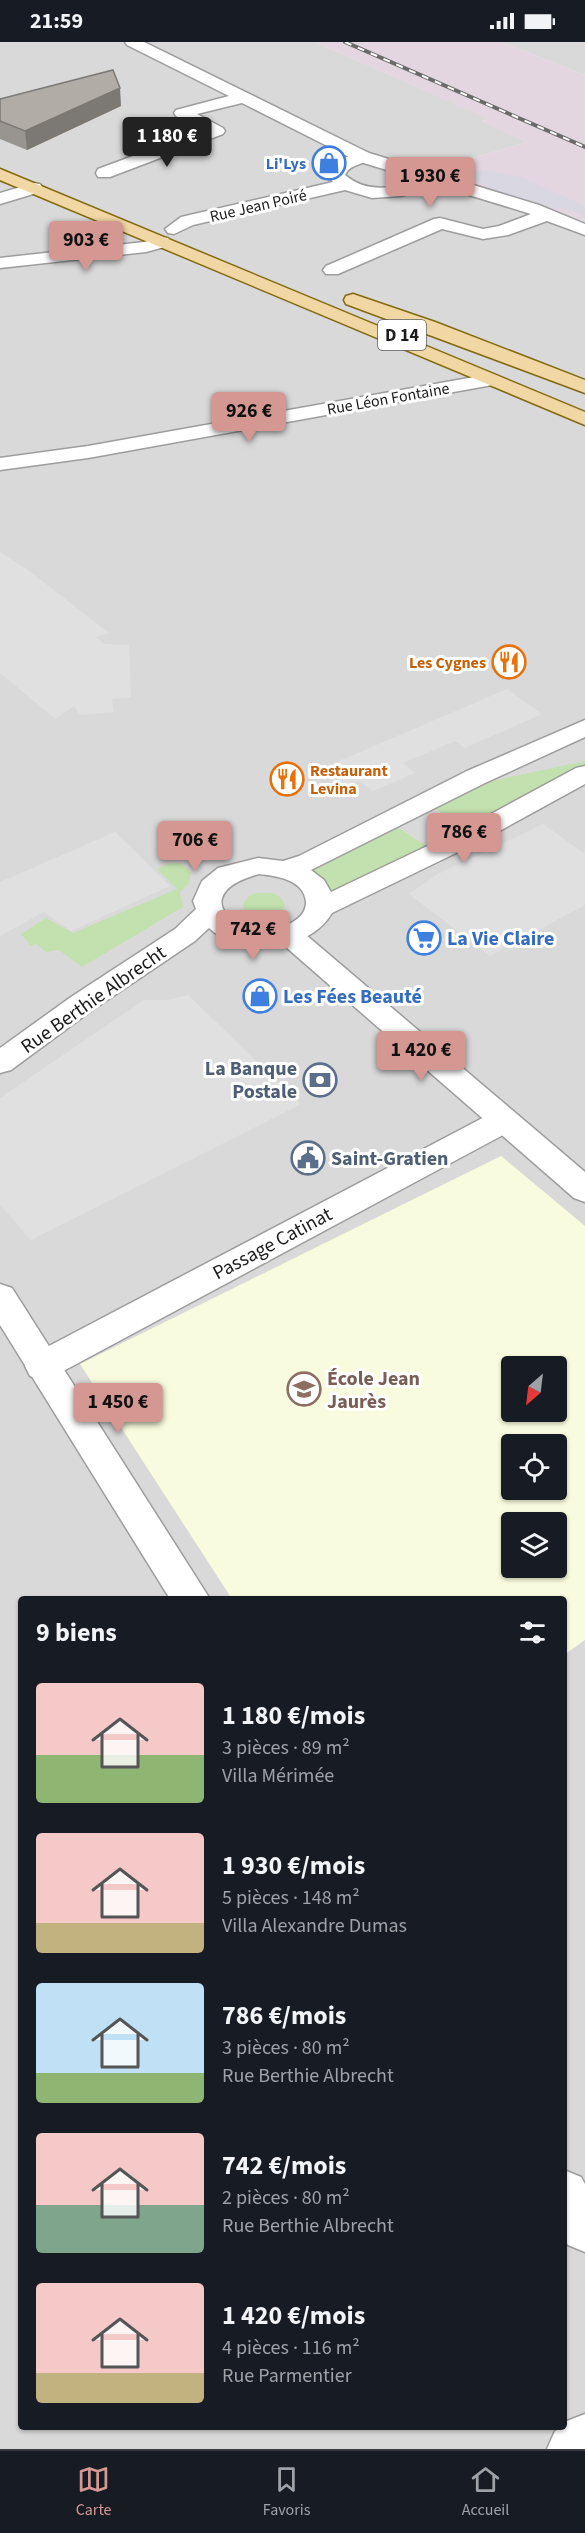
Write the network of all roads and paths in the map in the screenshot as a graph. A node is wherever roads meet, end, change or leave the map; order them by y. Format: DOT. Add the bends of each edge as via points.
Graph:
graph roads {
  1 [pos="132,42"];
  2 [pos="246,97"];
  3 [pos="363,157"];
  4 [pos="0,160"];
  5 [pos="104,173"];
  6 [pos="0,174"];
  7 [pos="440,179"];
  8 [pos="345,185"];
  9 [pos="34,188"];
  10 [pos="0,199"];
  11 [pos="546,215"];
  12 [pos="585,230"];
  13 [pos="168,236"];
  14 [pos="0,263"];
  15 [pos="218,265"];
  16 [pos="332,270"];
  17 [pos="294,278"];
  18 [pos="491,380"];
  19 [pos="585,387"];
  20 [pos="585,397"];
  21 [pos="585,407"];
  22 [pos="585,419"];
  23 [pos="0,464"];
  24 [pos="585,729"];
  25 [pos="585,757"];
  26 [pos="488,771"];
  27 [pos="585,774"];
  28 [pos="285,869"];
  29 [pos="320,908"];
  30 [pos="216,921"];
  31 [pos="289,935"];
  32 [pos="0,1063"];
  33 [pos="503,1121"];
  34 [pos="585,1190"];
  35 [pos="0,1297"];
  36 [pos="42,1365"];
  37 [pos="189,1596"];
  38 [pos="567,2199"];
  39 [pos="585,2228"];
  40 [pos="585,2439"];
  41 [pos="573,2449"];
  1 -- 2 [label="street"];
  2 -- 3 [label="street"];
  2 -- 5 [label="street" via="182,113 217,131"];
  3 -- 7 [label="street"];
  3 -- 8 [label="street" via="337,170 336,176"];
  4 -- 13 [label="main road"];
  6 -- 9 [label="main road, D 14"];
  7 -- 8 [label="street" via="406,191 372,191"];
  7 -- 11 [label="street"];
  8 -- 13 [label="street, Rue Jean Poiré" via="188,221"];
  9 -- 10 [label="street"];
  9 -- 13 [label="main road, D 14"];
  11 -- 12 [label="street"];
  11 -- 16 [label="street" via="483,234 440,223"];
  13 -- 14 [label="street, Rue Jean Poiré" via="146,247"];
  13 -- 15 [label="main road, D 14"];
  13 -- 17 [label="main road, D 14"];
  15 -- 18 [label="main road, D 14"];
  15 -- 21 [label="main road, D 14"];
  18 -- 22 [label="main road, D 14"];
  18 -- 23 [label="street, Rue Léon Fontaine" via="88,452"];
  19 -- 20 [label="main road, D 14" via="335,293"];
  24 -- 26 [label="street"];
  25 -- 26 [label="street"];
  26 -- 28 [label="street" via="309,862"];
  27 -- 29 [label="street, Rue Berthie Albrecht" via="476,833"];
  28 -- 29 [label="street" via="314,885 320,896"];
  28 -- 30 [label="street" via="258,867 228,874 216,882 208,891 206,902"];
  29 -- 31 [label="street, Rue Berthie Albrecht" via="310,924"];
  30 -- 31 [label="street, Rue Berthie Albrecht" via="238,935"];
  30 -- 32 [label="street, Rue Berthie Albrecht" via="186,935 81,1004"];
  31 -- 33 [label="street"];
  33 -- 34 [label="street"];
  33 -- 36 [label="street, Passage Catinat"];
  35 -- 36 [label="street"];
  36 -- 37 [label="street"];
  38 -- 39 [label="street"];
  40 -- 41 [label="street"];
}
